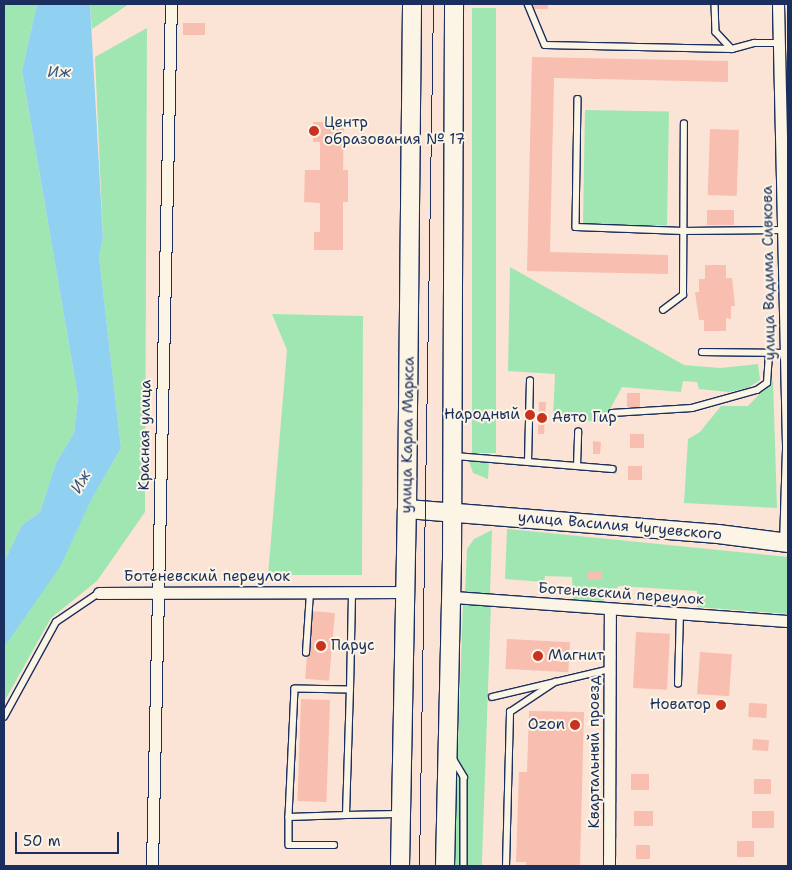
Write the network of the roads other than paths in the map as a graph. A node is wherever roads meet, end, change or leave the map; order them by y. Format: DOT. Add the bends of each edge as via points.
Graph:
graph roads {
  1 [pos="171,4"];
  2 [pos="412,4"];
  3 [pos="454,4"];
  4 [pos="528,4"];
  5 [pos="715,4"];
  6 [pos="778,4"];
  7 [pos="779,43"];
  8 [pos="732,49"];
  9 [pos="578,99"];
  10 [pos="684,124"];
  11 [pos="785,133"];
  12 [pos="781,230"];
  13 [pos="683,231"];
  14 [pos="786,281"];
  15 [pos="663,310"];
  16 [pos="702,352"];
  17 [pos="787,353"];
  18 [pos="769,354"];
  19 [pos="530,381"];
  20 [pos="612,413"];
  21 [pos="578,432"];
  22 [pos="788,449"];
  23 [pos="453,456"];
  24 [pos="528,462"];
  25 [pos="577,466"];
  26 [pos="612,469"];
  27 [pos="788,494"];
  28 [pos="407,508"];
  29 [pos="452,510"];
  30 [pos="787,542"];
  31 [pos="310,592"];
  32 [pos="352,592"];
  33 [pos="406,592"];
  34 [pos="99,593"];
  35 [pos="156,593"];
  36 [pos="452,597"];
  37 [pos="610,609"];
  38 [pos="680,613"];
  39 [pos="788,621"];
  40 [pos="306,653"];
  41 [pos="610,670"];
  42 [pos="555,682"];
  43 [pos="678,684"];
  44 [pos="350,690"];
  45 [pos="492,697"];
  46 [pos="4,717"];
  47 [pos="448,751"];
  48 [pos="401,814"];
  49 [pos="346,815"];
  50 [pos="289,817"];
  51 [pos="334,845"];
  52 [pos="152,866"];
  53 [pos="400,866"];
  54 [pos="446,866"];
  55 [pos="464,866"];
  56 [pos="506,866"];
  57 [pos="609,866"];
  1 -- 35 [label="street, Красная улица"];
  2 -- 28 [label="main road, улица Карла Маркса"];
  3 -- 23 [label="main road"];
  4 -- 8 [label="lane" via="545,45"];
  5 -- 8 [label="lane" via="716,32"];
  6 -- 7 [label="street, улица Вадима Сивкова"];
  7 -- 8 [label="lane" via="754,43"];
  7 -- 11 [label="street, улица Вадима Сивкова"];
  9 -- 13 [label="lane" via="576,227"];
  10 -- 13 [label="lane"];
  11 -- 12 [label="street, улица Вадима Сивкова"];
  12 -- 13 [label="lane"];
  12 -- 14 [label="street, улица Вадима Сивкова"];
  13 -- 15 [label="lane" via="683,295"];
  14 -- 17 [label="street, улица Вадима Сивкова"];
  16 -- 18 [label="lane"];
  17 -- 18 [label="lane"];
  17 -- 22 [label="street, улица Вадима Сивкова"];
  18 -- 20 [label="lane" via="767,383 757,390 687,409"];
  19 -- 24 [label="lane"];
  21 -- 25 [label="lane"];
  22 -- 27 [label="street, улица Вадима Сивкова"];
  23 -- 24 [label="lane"];
  23 -- 29 [label="main road"];
  24 -- 25 [label="lane"];
  25 -- 26 [label="lane"];
  27 -- 30 [label="street, улица Вадима Сивкова"];
  28 -- 29 [label="main road, улица Василия Чугуевского"];
  28 -- 33 [label="main road, улица Карла Маркса"];
  29 -- 30 [label="main road, улица Василия Чугуевского"];
  29 -- 36 [label="main road"];
  31 -- 32 [label="street, Ботеневский переулок"];
  31 -- 35 [label="street, Ботеневский переулок"];
  31 -- 40 [label="lane"];
  32 -- 33 [label="street, Ботеневский переулок"];
  32 -- 44 [label="lane"];
  33 -- 48 [label="main road, улица Карла Маркса"];
  34 -- 35 [label="street, Ботеневский переулок"];
  34 -- 46 [label="lane" via="56,622"];
  35 -- 52 [label="street, Красная улица"];
  36 -- 37 [label="street, Ботеневский переулок"];
  36 -- 47 [label="main road"];
  37 -- 38 [label="street, Ботеневский переулок"];
  37 -- 41 [label="street, Квартальный проезд"];
  38 -- 39 [label="street, Ботеневский переулок"];
  38 -- 43 [label="lane"];
  41 -- 42 [label="lane"];
  41 -- 57 [label="street, Квартальный проезд"];
  42 -- 45 [label="lane"];
  42 -- 56 [label="lane" via="510,712"];
  44 -- 49 [label="lane"];
  44 -- 50 [label="lane" via="295,690"];
  47 -- 54 [label="main road"];
  47 -- 55 [label="lane" via="464,777"];
  48 -- 49 [label="lane"];
  48 -- 53 [label="main road, улица Карла Маркса"];
  49 -- 50 [label="lane"];
  50 -- 51 [label="lane" via="289,845"];
}
